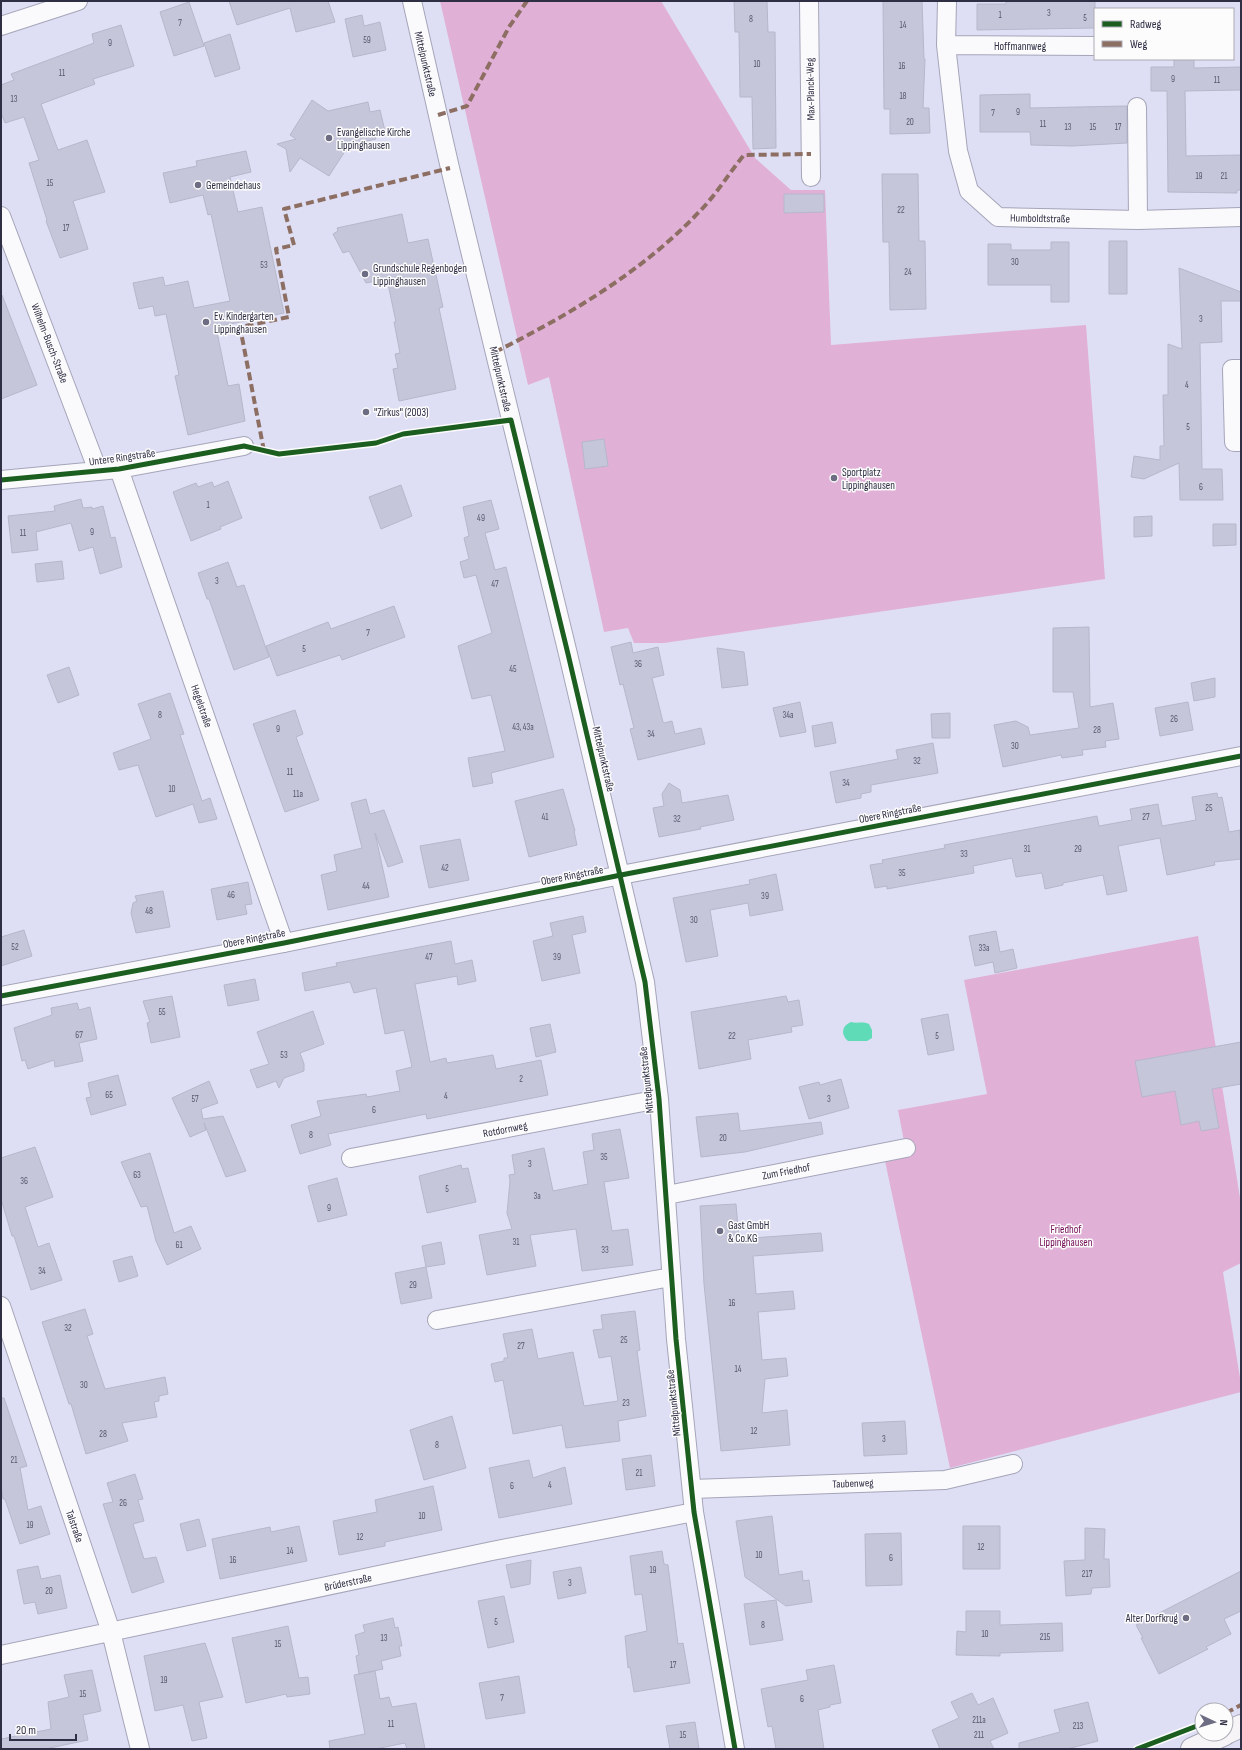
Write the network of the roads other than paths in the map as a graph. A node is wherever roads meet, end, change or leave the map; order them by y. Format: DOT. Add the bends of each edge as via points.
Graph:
graph roads {
  1 [pos="76,1"];
  2 [pos="412,1"];
  3 [pos="809,1"];
  4 [pos="946,1"];
  5 [pos="1,26"];
  6 [pos="946,45"];
  7 [pos="1094,46"];
  8 [pos="1137,108"];
  9 [pos="811,178"];
  10 [pos="1,216"];
  11 [pos="1241,218"];
  12 [pos="1138,220"];
  13 [pos="1241,369"];
  14 [pos="1241,442"];
  15 [pos="244,446"];
  16 [pos="119,469"];
  17 [pos="98,471"];
  18 [pos="1,480"];
  19 [pos="1241,756"];
  20 [pos="621,875"];
  21 [pos="284,943"];
  22 [pos="1,996"];
  23 [pos="659,1099"];
  24 [pos="906,1148"];
  25 [pos="351,1158"];
  26 [pos="667,1195"];
  27 [pos="671,1277"];
  28 [pos="1,1308"];
  29 [pos="437,1320"];
  30 [pos="1013,1464"];
  31 [pos="692,1489"];
  32 [pos="694,1512"];
  33 [pos="111,1632"];
  34 [pos="1,1655"];
  35 [pos="1207,1742"];
  36 [pos="140,1749"];
  37 [pos="735,1749"];
  38 [pos="1192,1749"];
  1 -- 5 [label="street"];
  2 -- 20 [label="street, Mittelpunktstraße"];
  3 -- 9 [label="street, Max-Planck-Weg"];
  4 -- 6 [label="street, Humboldtstraße"];
  6 -- 7 [label="street, Hoffmannweg"];
  6 -- 12 [label="street, Humboldtstraße" via="958,151 969,191 998,217"];
  8 -- 12 [label="street"];
  10 -- 17 [label="street, Wilhelm-Busch-Straße"];
  11 -- 12 [label="street, Humboldtstraße"];
  13 -- 14 [label="street" via="1232,369 1234,442"];
  15 -- 16 [label="street, Untere Ringstraße"];
  16 -- 17 [label="street, Untere Ringstraße"];
  16 -- 21 [label="street, Hegelstraße"];
  17 -- 18 [label="street, Untere Ringstraße"];
  19 -- 20 [label="street, Obere Ringstraße"];
  20 -- 21 [label="street, Obere Ringstraße"];
  20 -- 23 [label="street, Mittelpunktstraße" via="645,982"];
  21 -- 22 [label="street, Obere Ringstraße"];
  23 -- 25 [label="street, Rotdornweg"];
  23 -- 26 [label="street, Mittelpunktstraße"];
  24 -- 26 [label="street, Zum Friedhof"];
  26 -- 27 [label="street, Mittelpunktstraße"];
  27 -- 29 [label="street"];
  27 -- 31 [label="street, Mittelpunktstraße"];
  28 -- 33 [label="street, Talstraße"];
  30 -- 31 [label="street, Taubenweg" via="945,1480"];
  31 -- 32 [label="street, Mittelpunktstraße"];
  32 -- 33 [label="street, Brüderstraße" via="492,1551"];
  32 -- 37 [label="street, Mittelpunktstraße"];
  33 -- 34 [label="street, Brüderstraße"];
  33 -- 36 [label="street, Talstraße"];
  35 -- 38 [label="main road"];
}
